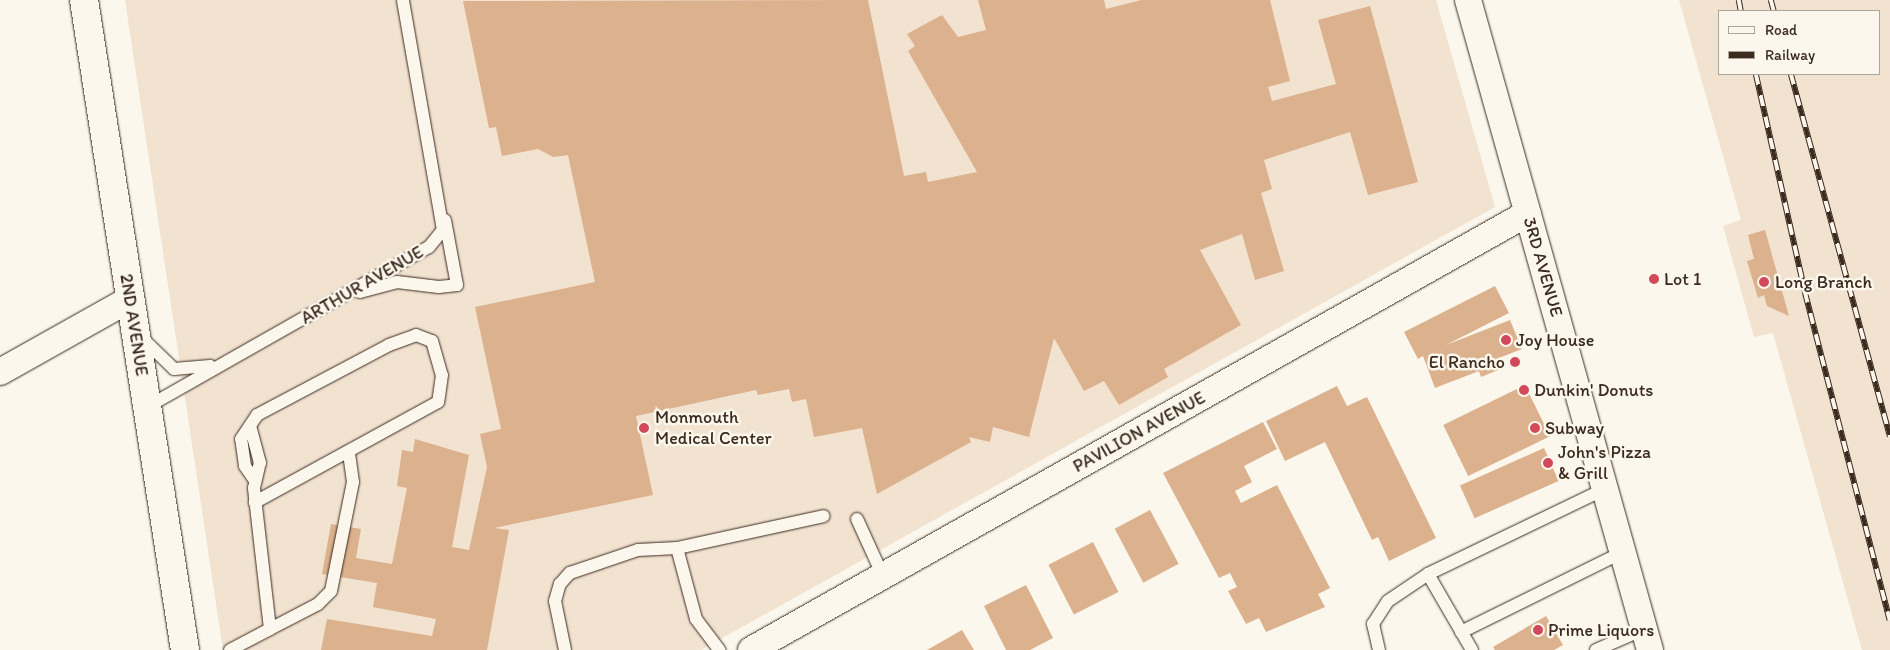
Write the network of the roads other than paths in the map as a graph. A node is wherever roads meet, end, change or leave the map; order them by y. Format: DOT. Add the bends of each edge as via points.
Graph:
graph roads {
  1 [pos="84,0"];
  2 [pos="403,0"];
  3 [pos="1468,0"];
  4 [pos="1528,213"];
  5 [pos="445,218"];
  6 [pos="407,259"];
  7 [pos="409,282"];
  8 [pos="130,299"];
  9 [pos="306,316"];
  10 [pos="135,332"];
  11 [pos="59,339"];
  12 [pos="229,360"];
  13 [pos="0,372"];
  14 [pos="147,407"];
  15 [pos="349,454"];
  16 [pos="1605,488"];
  17 [pos="255,502"];
  18 [pos="824,516"];
  19 [pos="857,519"];
  20 [pos="677,548"];
  21 [pos="1622,552"];
  22 [pos="1428,574"];
  23 [pos="884,576"];
  24 [pos="270,629"];
  25 [pos="1461,632"];
  26 [pos="1647,640"];
  27 [pos="185,650"];
  28 [pos="230,650"];
  29 [pos="565,650"];
  30 [pos="719,650"];
  31 [pos="752,650"];
  32 [pos="1379,650"];
  33 [pos="1472,650"];
  34 [pos="1596,650"];
  1 -- 8 [label="street, 2ND AVENUE"];
  2 -- 5 [label="lane"];
  3 -- 4 [label="street, 3RD AVENUE"];
  4 -- 16 [label="street, 3RD AVENUE"];
  4 -- 23 [label="street, PAVILION AVENUE"];
  5 -- 6 [label="lane, ARTHUR AVENUE" via="438,238"];
  5 -- 7 [label="lane" via="457,285 449,288"];
  6 -- 7 [label="lane" via="401,272"];
  6 -- 9 [label="lane, ARTHUR AVENUE"];
  7 -- 9 [label="lane" via="358,292"];
  8 -- 10 [label="street, 2ND AVENUE"];
  8 -- 11 [label="street"];
  9 -- 12 [label="lane, ARTHUR AVENUE"];
  10 -- 11 [label="street" via="97,327"];
  10 -- 12 [label="lane, ARTHUR AVENUE" via="174,369 195,370"];
  10 -- 14 [label="street, 2ND AVENUE"];
  11 -- 13 [label="street"];
  12 -- 14 [label="lane, ARTHUR AVENUE"];
  14 -- 27 [label="street, 2ND AVENUE"];
  15 -- 17 [label="lane"];
  15 -- 17 [label="lane" via="438,402 442,375 436,350 425,336 359,359 257,415 250,426 260,463 254,479"];
  15 -- 24 [label="lane" via="353,482 332,591 318,604"];
  16 -- 21 [label="street, 3RD AVENUE"];
  16 -- 22 [label="lane"];
  17 -- 24 [label="lane"];
  18 -- 20 [label="lane"];
  19 -- 23 [label="lane"];
  20 -- 29 [label="lane" via="624,554 570,573 560,584 555,600"];
  20 -- 30 [label="lane" via="696,618"];
  21 -- 25 [label="lane"];
  21 -- 26 [label="street, 3RD AVENUE"];
  22 -- 25 [label="lane"];
  22 -- 32 [label="lane" via="1388,601 1373,624"];
  23 -- 31 [label="street, PAVILION AVENUE"];
  24 -- 28 [label="lane"];
  25 -- 33 [label="lane"];
  26 -- 34 [label="lane"];
}
